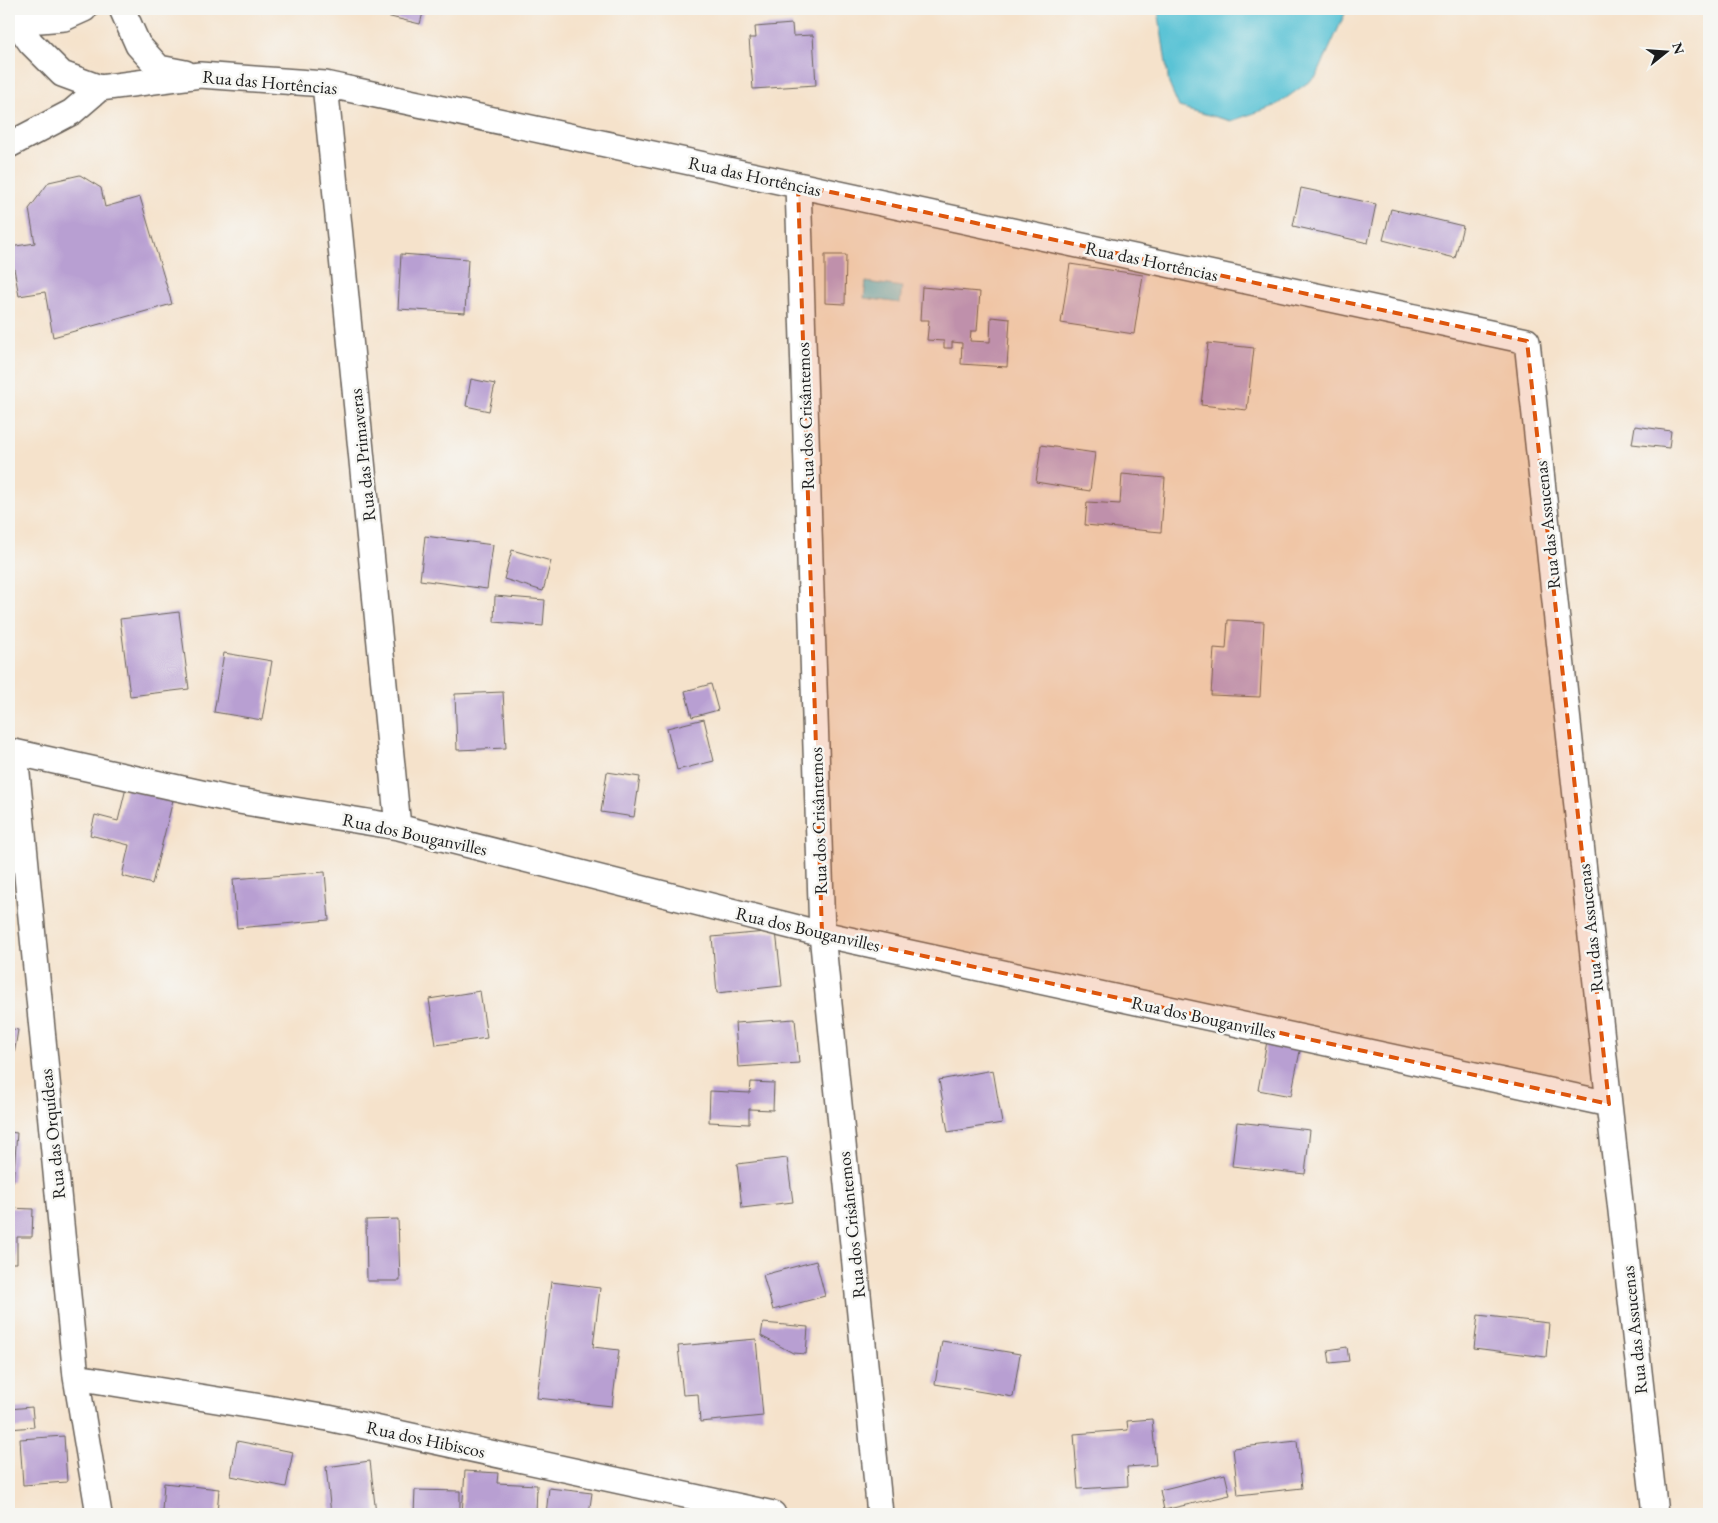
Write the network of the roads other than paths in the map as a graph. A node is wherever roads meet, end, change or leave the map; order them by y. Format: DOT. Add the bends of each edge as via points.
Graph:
graph roads {
  1 [pos="14,9"];
  2 [pos="84,9"];
  3 [pos="122,9"];
  4 [pos="9,12"];
  5 [pos="200,75"];
  6 [pos="325,84"];
  7 [pos="100,88"];
  8 [pos="9,145"];
  9 [pos="798,185"];
  10 [pos="1527,341"];
  11 [pos="12,752"];
  12 [pos="398,827"];
  13 [pos="822,934"];
  14 [pos="1609,1104"];
  15 [pos="76,1377"];
  16 [pos="99,1514"];
  17 [pos="773,1514"];
  18 [pos="880,1514"];
  19 [pos="1655,1514"];
  1 -- 2 [label="street" via="40,20 64,18"];
  3 -- 5 [label="street" via="138,45 158,68"];
  4 -- 7 [label="street, Rua das Hortências" via="31,43 62,74"];
  5 -- 6 [label="street, Rua das Hortências"];
  5 -- 7 [label="street, Rua das Hortências"];
  6 -- 9 [label="street, Rua das Hortências"];
  6 -- 12 [label="street, Rua das Primaveras"];
  7 -- 8 [label="street" via="72,112"];
  9 -- 10 [label="street, Rua das Hortências"];
  9 -- 13 [label="street, Rua dos Crisântemos"];
  10 -- 14 [label="street, Rua das Assucenas"];
  11 -- 12 [label="street, Rua dos Bouganvilles" via="232,800"];
  11 -- 15 [label="street, Rua das Orquídeas"];
  12 -- 13 [label="street, Rua dos Bouganvilles"];
  13 -- 14 [label="street, Rua dos Bouganvilles"];
  13 -- 18 [label="street, Rua dos Crisântemos"];
  14 -- 19 [label="street, Rua das Assucenas"];
  15 -- 16 [label="street, Rua das Orquídeas"];
  15 -- 17 [label="street, Rua dos Hibiscos" via="328,1418"];
}
